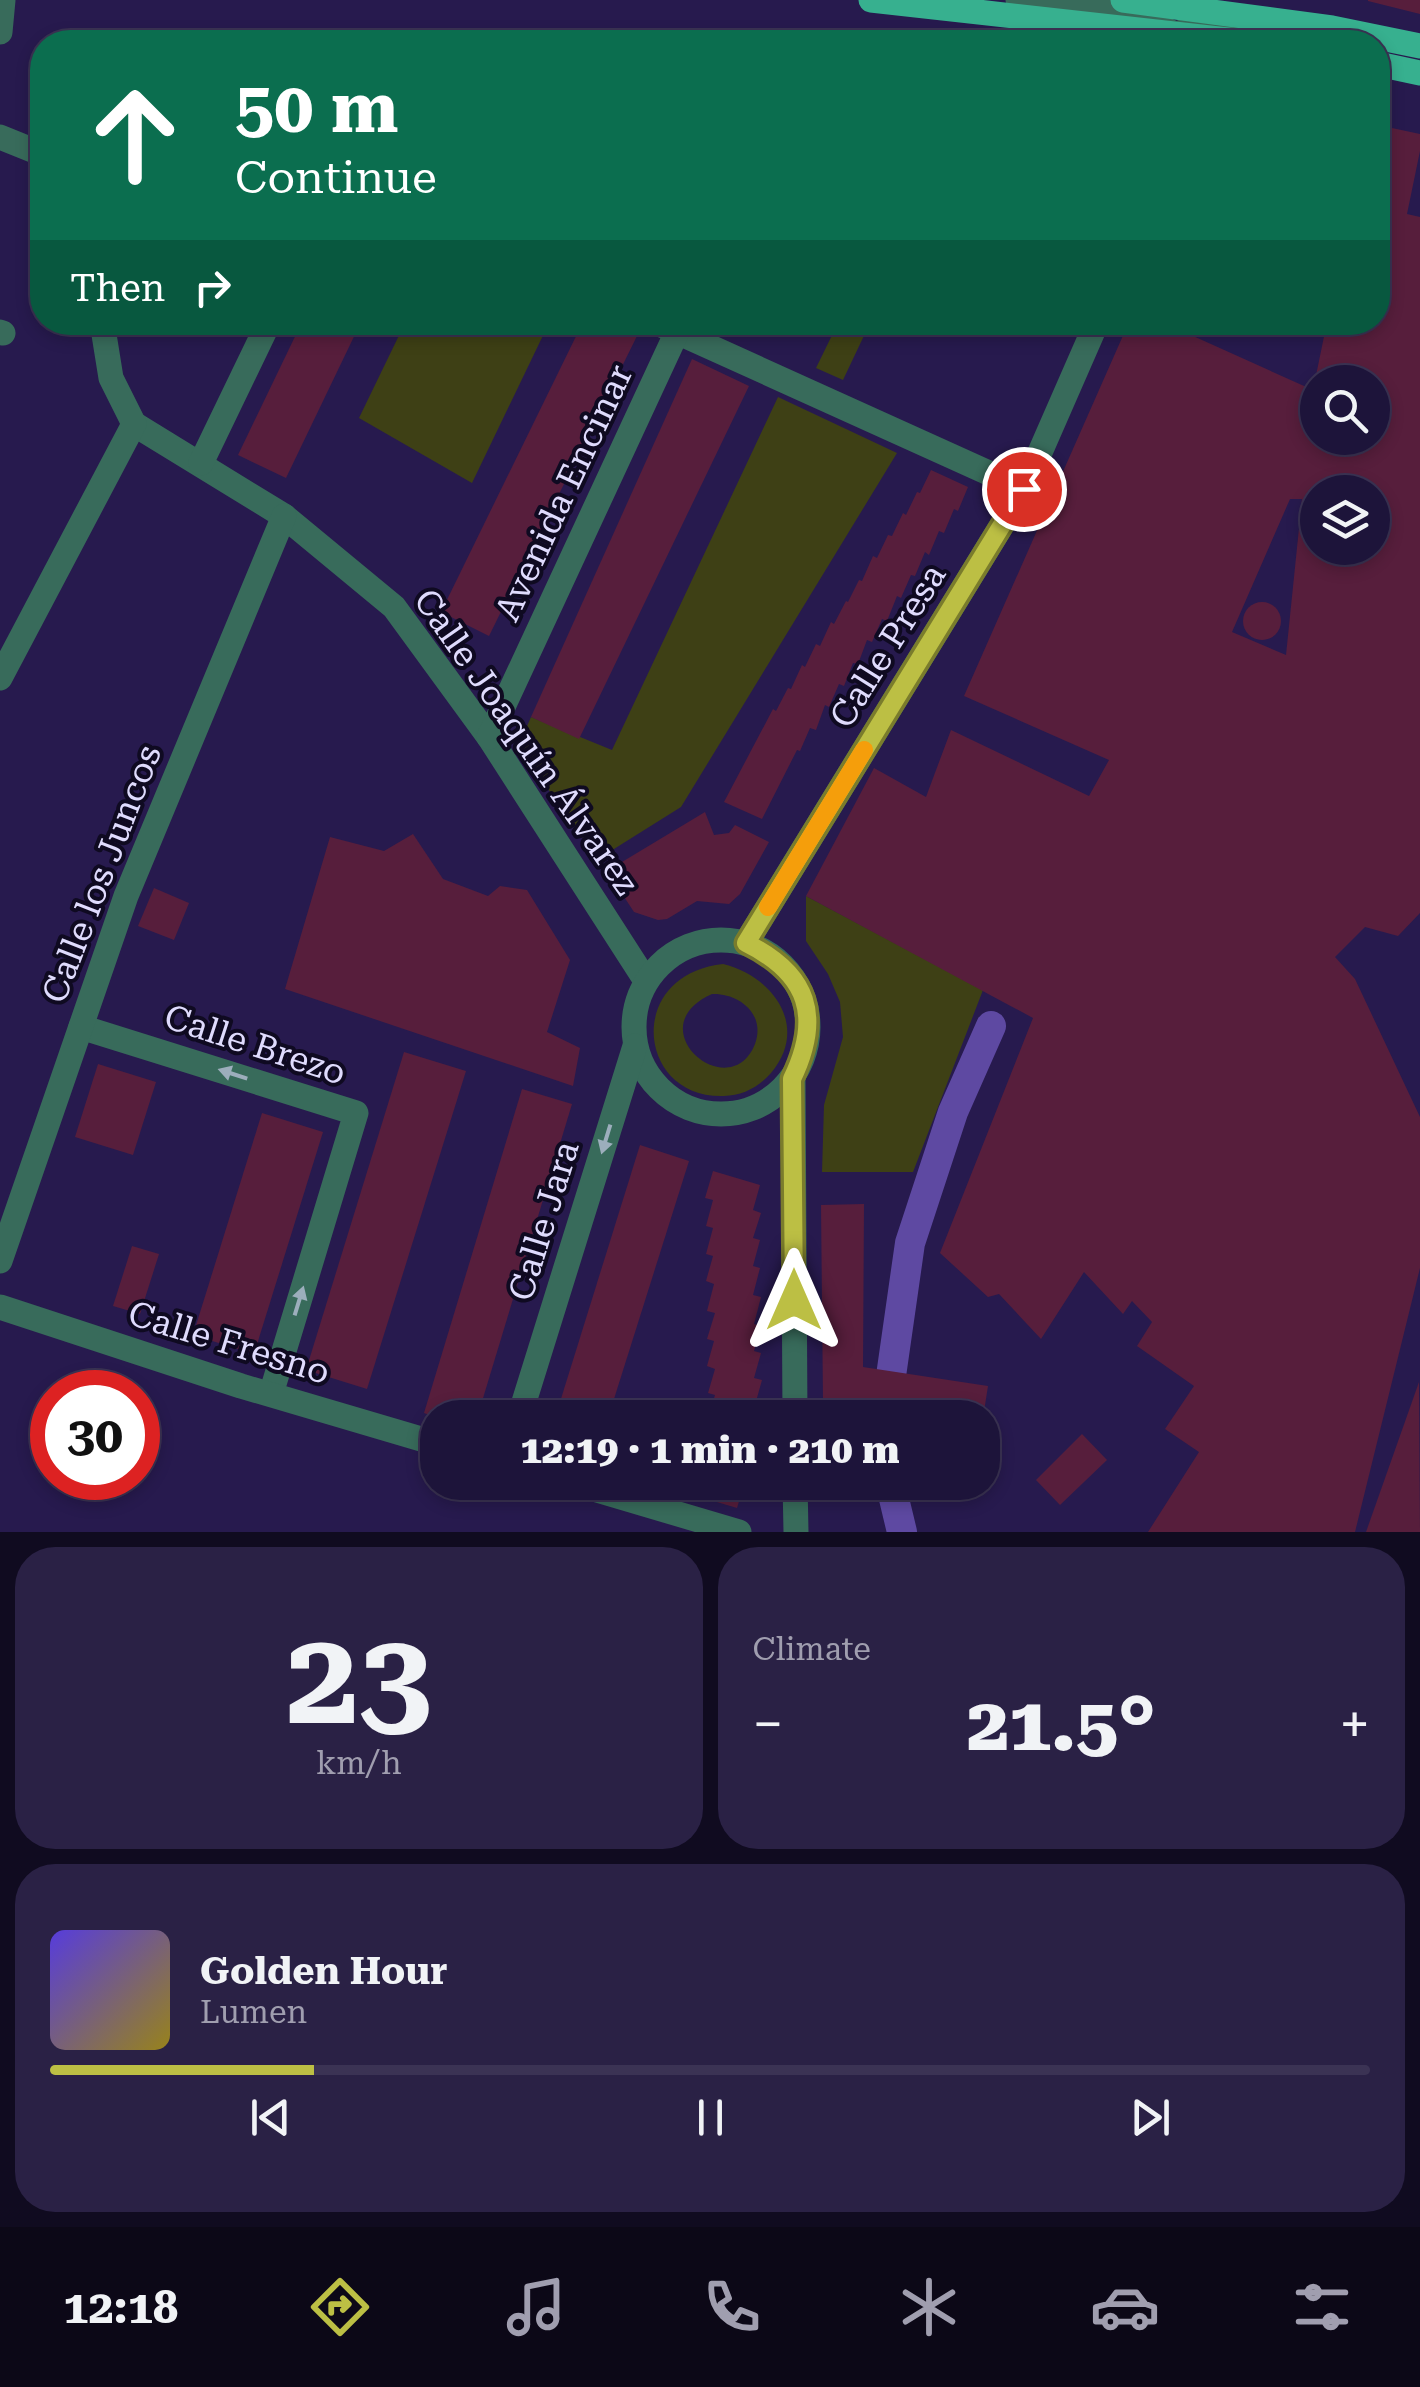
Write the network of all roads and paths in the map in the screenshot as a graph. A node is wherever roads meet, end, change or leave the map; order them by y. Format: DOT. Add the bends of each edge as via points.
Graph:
graph roads {
  1 [pos="3,0"];
  2 [pos="872,0"];
  3 [pos="1018,0"];
  4 [pos="1122,0"];
  5 [pos="1104,30"];
  6 [pos="1166,30"];
  7 [pos="1189,30"];
  8 [pos="1251,30"];
  9 [pos="1342,30"];
  10 [pos="0,32"];
  11 [pos="1390,67"];
  12 [pos="1420,73"];
  13 [pos="0,137"];
  14 [pos="30,149"];
  15 [pos="104,335"];
  16 [pos="262,335"];
  17 [pos="663,335"];
  18 [pos="684,335"];
  19 [pos="1091,335"];
  20 [pos="134,424"];
  21 [pos="201,464"];
  22 [pos="1024,489"];
  23 [pos="284,516"];
  24 [pos="0,678"];
  25 [pos="488,738"];
  26 [pos="746,943"];
  27 [pos="646,981"];
  28 [pos="81,1026"];
  29 [pos="635,1046"];
  30 [pos="792,1079"];
  31 [pos="0,1261"];
  32 [pos="0,1307"];
  33 [pos="271,1394"];
  34 [pos="526,1400"];
  35 [pos="795,1400"];
  36 [pos="420,1439"];
  37 [pos="631,1500"];
  38 [pos="796,1500"];
  39 [pos="740,1532"];
  40 [pos="796,1532"];
  1 -- 10 [label="street"];
  2 -- 5 [label="main road"];
  3 -- 6 [label="street" via="1135,14"];
  4 -- 9 [label="main road"];
  7 -- 8 [label="street"];
  11 -- 12 [label="main road"];
  13 -- 14 [label="street"];
  15 -- 20 [label="street" via="111,378"];
  16 -- 21 [label="street"];
  17 -- 25 [label="street, Avenida Encinar"];
  18 -- 22 [label="street"];
  19 -- 22 [label="street, Calle Presa"];
  20 -- 21 [label="street, Calle Joaquín Álvarez"];
  20 -- 24 [label="street"];
  21 -- 23 [label="street, Calle Joaquín Álvarez"];
  22 -- 26 [label="street, Calle Presa"];
  23 -- 25 [label="street, Calle Joaquín Álvarez" via="394,607"];
  23 -- 28 [label="street, Calle los Juncos" via="126,896"];
  25 -- 27 [label="street, Calle Joaquín Álvarez"];
  26 -- 27 [label="street" via="690,946"];
  26 -- 30 [label="street" via="771,955 804,998 806,1051"];
  27 -- 29 [label="street" via="634,1012"];
  28 -- 31 [label="street, Calle los Juncos"];
  33 -- 28 [label="street, Calle Brezo, one-way" via="356,1113"];
  29 -- 30 [label="street" via="648,1076 670,1099 700,1112 732,1114 764,1104"];
  29 -- 34 [label="street, Calle Jara, one-way"];
  30 -- 35 [label="street"];
  32 -- 33 [label="street, Calle Fresno"];
  33 -- 36 [label="street, Calle Fresno"];
  37 -- 39 [label="street"];
  38 -- 40 [label="street"];
}
